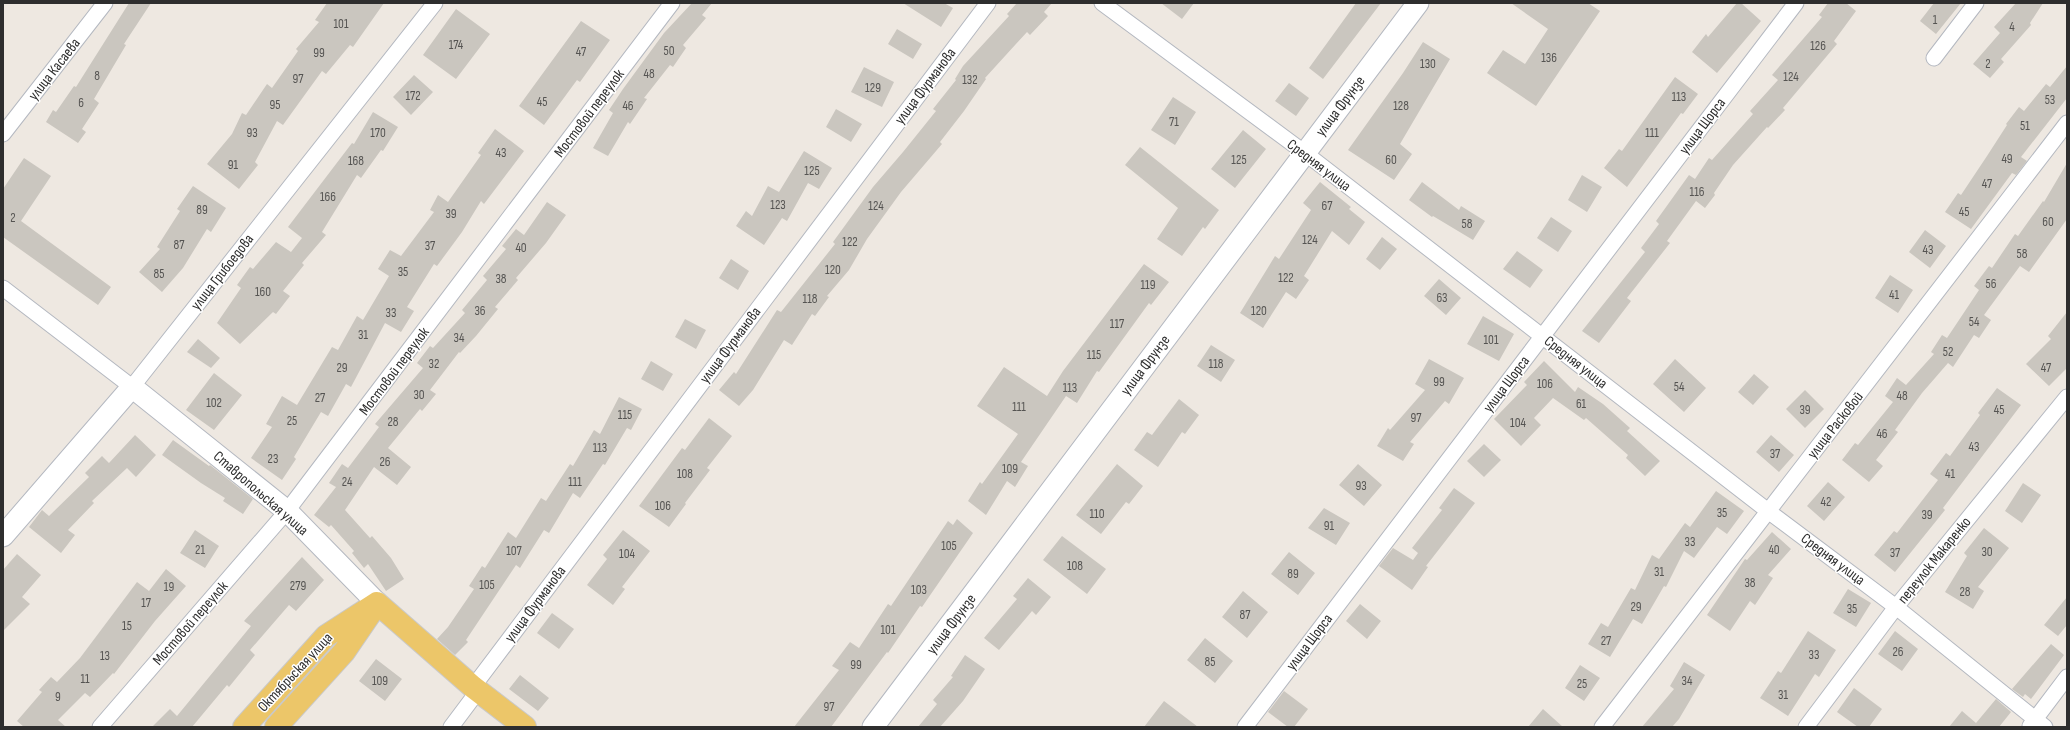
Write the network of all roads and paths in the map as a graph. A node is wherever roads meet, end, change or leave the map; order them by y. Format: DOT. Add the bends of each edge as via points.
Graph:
graph roads {
  1 [pos="105,3"];
  2 [pos="434,3"];
  3 [pos="672,3"];
  4 [pos="988,3"];
  5 [pos="1102,3"];
  6 [pos="1418,3"];
  7 [pos="1796,3"];
  8 [pos="1976,3"];
  9 [pos="1934,58"];
  10 [pos="2067,123"];
  11 [pos="3,134"];
  12 [pos="1305,153"];
  13 [pos="3,288"];
  14 [pos="1542,336"];
  15 [pos="132,387"];
  16 [pos="2067,397"];
  17 [pos="1768,511"];
  18 [pos="287,512"];
  19 [pos="3,536"];
  20 [pos="377,603"];
  21 [pos="1896,607"];
  22 [pos="2067,678"];
  23 [pos="475,689"];
  24 [pos="2036,724"];
  25 [pos="100,727"];
  26 [pos="244,727"];
  27 [pos="276,727"];
  28 [pos="451,727"];
  29 [pos="525,727"];
  30 [pos="873,727"];
  31 [pos="1245,727"];
  32 [pos="1602,727"];
  33 [pos="1806,727"];
  1 -- 11 [label="street, улица Касаева"];
  2 -- 15 [label="street, улица Грибоедова"];
  3 -- 18 [label="street, Мостовой переулок"];
  4 -- 23 [label="street, улица Фурманова"];
  5 -- 12 [label="street, Средняя улица"];
  6 -- 12 [label="street, улица Фрунзе"];
  7 -- 14 [label="street, улица Щорса"];
  8 -- 9 [label="street"];
  10 -- 17 [label="street, улица Расковой"];
  12 -- 14 [label="street, Средняя улица"];
  12 -- 30 [label="street, улица Фрунзе"];
  13 -- 15 [label="street, Ставропольская улица"];
  14 -- 17 [label="street, Средняя улица"];
  14 -- 31 [label="street, улица Щорса"];
  15 -- 18 [label="street, Ставропольская улица"];
  15 -- 19 [label="street, улица Грибоедова"];
  16 -- 21 [label="street, переулок Макаренко"];
  17 -- 21 [label="street, Средняя улица"];
  17 -- 32 [label="street, улица Расковой"];
  18 -- 20 [label="street, Ставропольская улица"];
  18 -- 25 [label="street, Мостовой переулок"];
  20 -- 23 [label="main road, Ставропольская улица"];
  20 -- 26 [label="main road, Октябрьская улица" via="326,636"];
  20 -- 27 [label="main road, Октябрьская улица" via="344,652"];
  21 -- 24 [label="street, Средняя улица"];
  21 -- 33 [label="street, переулок Макаренко"];
  22 -- 24 [label="street"];
  23 -- 28 [label="street, улица Фурманова"];
  23 -- 29 [label="main road, Ставропольская улица"];
}
